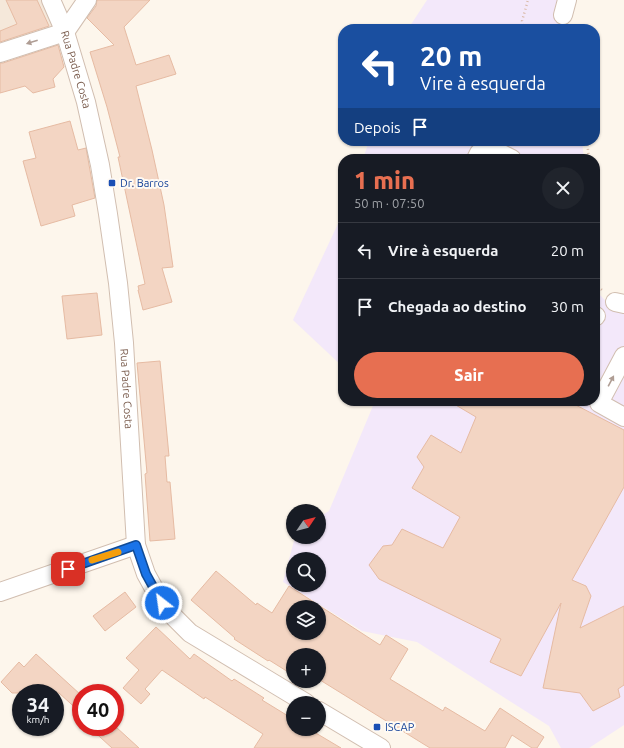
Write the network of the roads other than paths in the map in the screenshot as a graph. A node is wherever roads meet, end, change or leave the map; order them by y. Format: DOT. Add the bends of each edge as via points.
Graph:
graph roads {
  1 [pos="51,0"];
  2 [pos="87,0"];
  3 [pos="65,32"];
  4 [pos="0,53"];
  5 [pos="479,154"];
  6 [pos="502,154"];
  7 [pos="624,356"];
  8 [pos="600,397"];
  9 [pos="600,404"];
  10 [pos="624,417"];
  11 [pos="136,545"];
  12 [pos="0,592"];
  13 [pos="294,696"];
  14 [pos="326,715"];
  15 [pos="381,748"];
  1 -- 3 [label="street, Rua Padre Costa"];
  2 -- 3 [label="street"];
  3 -- 4 [label="street, one-way"];
  3 -- 11 [label="street, Rua Padre Costa" via="86,102 97,151 118,283"];
  5 -- 6 [label="street" via="494,150"];
  8 -- 7 [label="street, one-way"];
  9 -- 10 [label="street"];
  11 -- 12 [label="street"];
  11 -- 13 [label="street, Rua Padre Costa" via="146,574 162,603 190,633"];
  14 -- 15 [label="street"];
}
